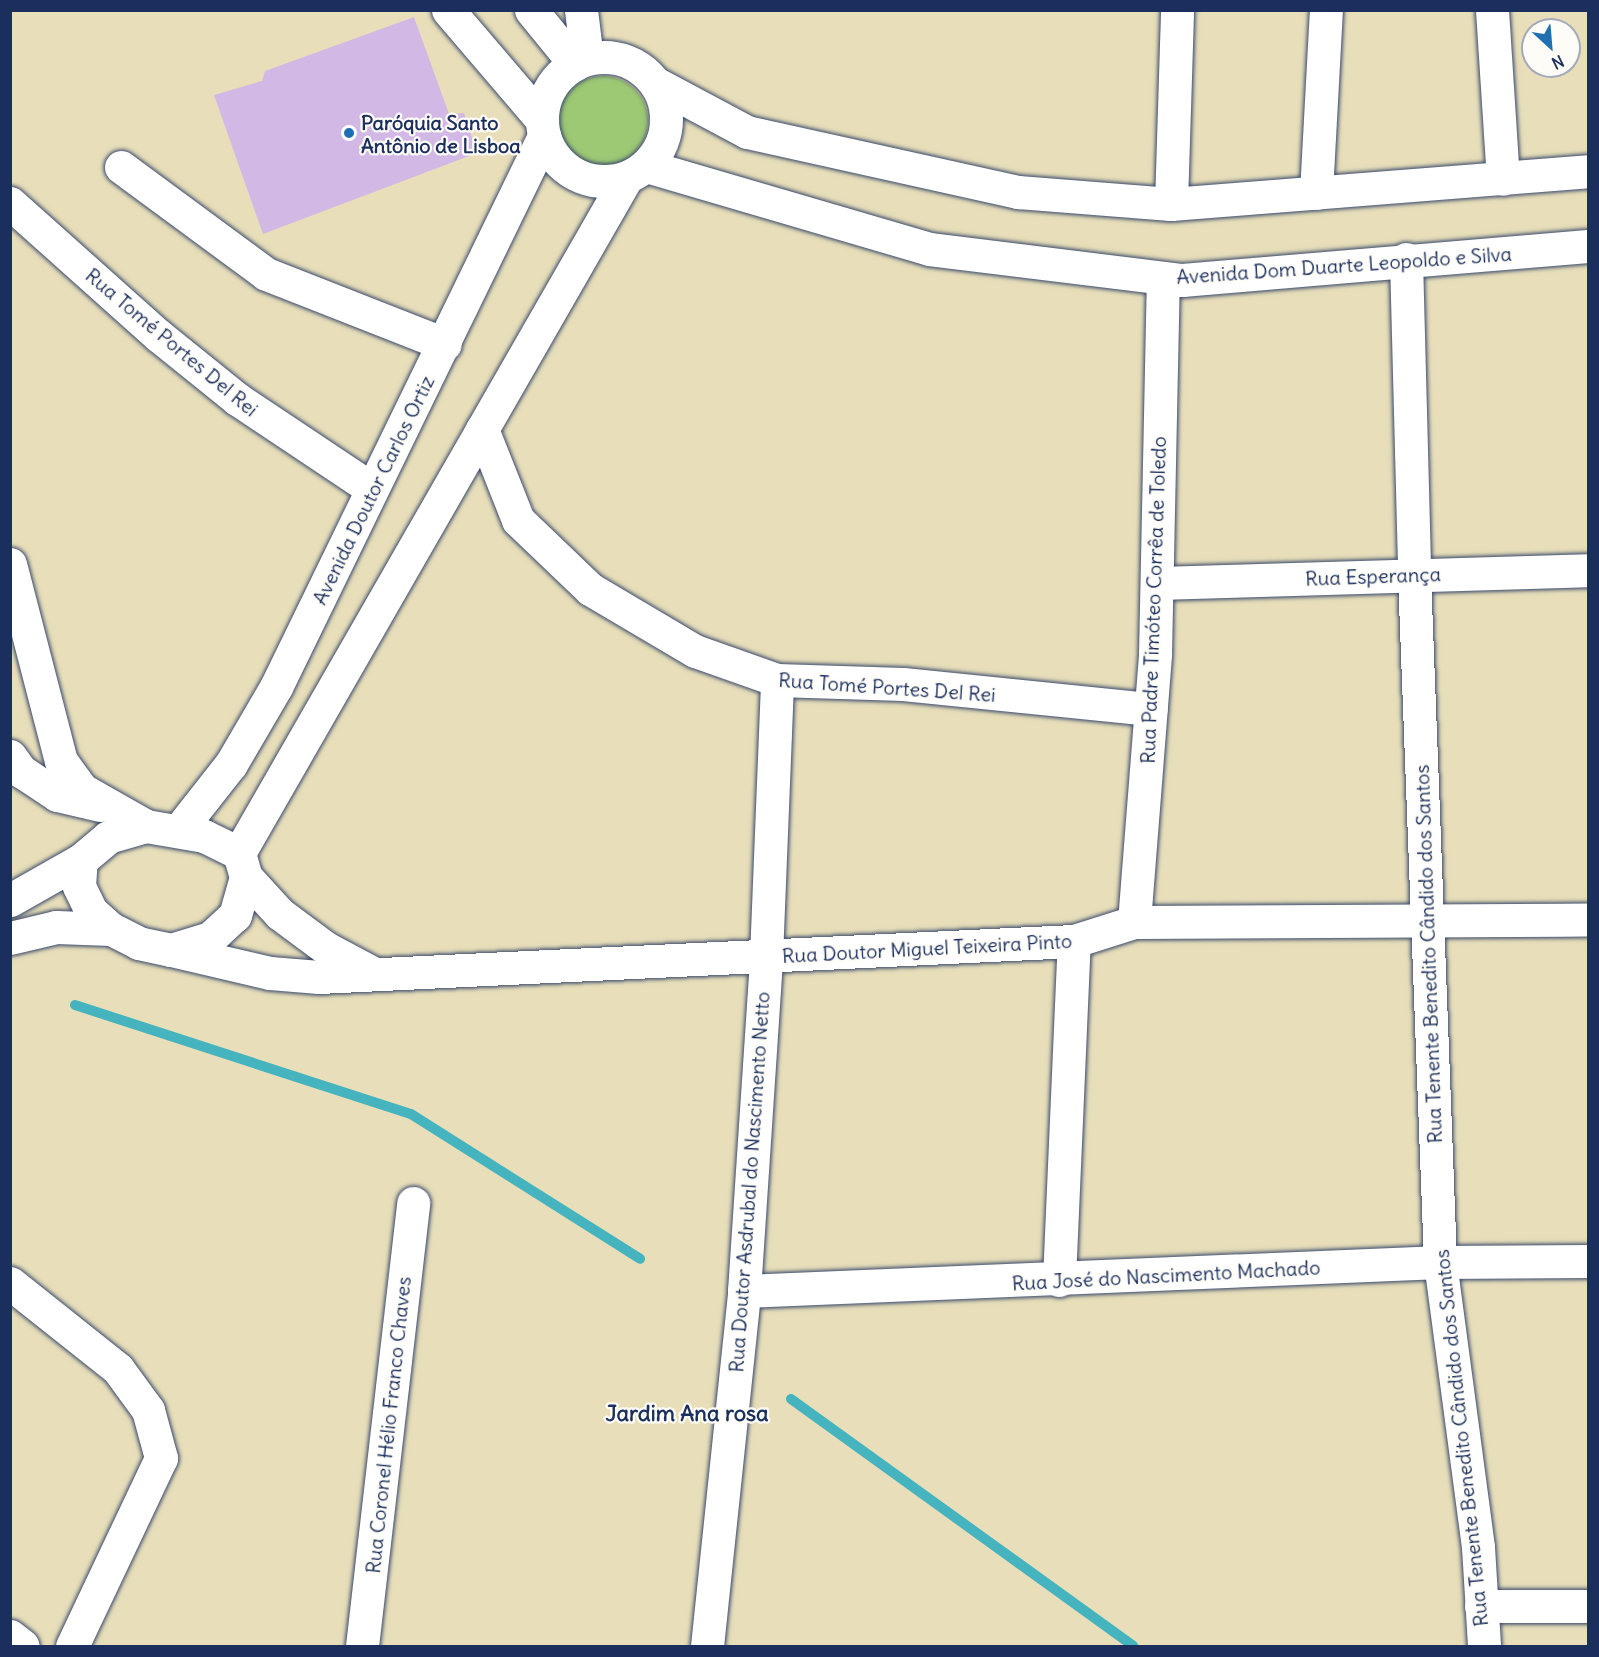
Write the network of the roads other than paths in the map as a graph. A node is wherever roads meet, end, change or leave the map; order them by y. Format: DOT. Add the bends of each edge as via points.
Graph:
graph roads {
  1 [pos="448,10"];
  2 [pos="531,10"];
  3 [pos="581,10"];
  4 [pos="1177,10"];
  5 [pos="1326,10"];
  6 [pos="1492,10"];
  7 [pos="581,61"];
  8 [pos="657,84"];
  9 [pos="543,128"];
  10 [pos="121,167"];
  11 [pos="636,171"];
  12 [pos="1588,171"];
  13 [pos="1503,179"];
  14 [pos="1316,193"];
  15 [pos="10,203"];
  16 [pos="1172,204"];
  17 [pos="1588,246"];
  18 [pos="1406,259"];
  19 [pos="1163,278"];
  20 [pos="445,344"];
  21 [pos="482,429"];
  22 [pos="372,489"];
  23 [pos="10,564"];
  24 [pos="1588,570"];
  25 [pos="1414,575"];
  26 [pos="1158,583"];
  27 [pos="23,678"];
  28 [pos="777,680"];
  29 [pos="1151,709"];
  30 [pos="10,756"];
  31 [pos="110,807"];
  32 [pos="146,826"];
  33 [pos="179,830"];
  34 [pos="81,860"];
  35 [pos="243,865"];
  36 [pos="10,900"];
  37 [pos="1588,920"];
  38 [pos="1427,921"];
  39 [pos="1134,922"];
  40 [pos="111,929"];
  41 [pos="10,938"];
  42 [pos="1074,941"];
  43 [pos="171,950"];
  44 [pos="766,957"];
  45 [pos="372,972"];
  46 [pos="413,1203"];
  47 [pos="1588,1261"];
  48 [pos="1440,1262"];
  49 [pos="1059,1280"];
  50 [pos="10,1283"];
  51 [pos="744,1291"];
  52 [pos="1481,1606"];
  53 [pos="1588,1606"];
  54 [pos="10,1636"];
  55 [pos="23,1647"];
  56 [pos="72,1647"];
  57 [pos="362,1647"];
  58 [pos="707,1647"];
  59 [pos="1485,1647"];
  1 -- 9 [label="street"];
  2 -- 7 [label="street"];
  3 -- 7 [label="street"];
  4 -- 16 [label="street"];
  5 -- 14 [label="street"];
  6 -- 13 [label="street"];
  7 -- 8 [label="street" via="616,57 632,63"];
  7 -- 9 [label="street" via="548,91"];
  8 -- 11 [label="street" via="667,118 665,136"];
  8 -- 16 [label="street" via="747,132 1018,192"];
  9 -- 11 [label="street" via="553,155 568,170 586,179 607,182"];
  9 -- 20 [label="street, Avenida Doutor Carlos Ortiz"];
  10 -- 20 [label="street" via="266,274"];
  11 -- 19 [label="street, Avenida Dom Duarte Leopoldo e Silva" via="929,249"];
  11 -- 21 [label="street"];
  12 -- 13 [label="street"];
  13 -- 14 [label="street"];
  14 -- 16 [label="street"];
  15 -- 22 [label="street, Rua Tomé Portes Del Rei" via="159,336 237,399"];
  17 -- 18 [label="street, Avenida Dom Duarte Leopoldo e Silva"];
  18 -- 19 [label="street, Avenida Dom Duarte Leopoldo e Silva" via="1182,280"];
  18 -- 25 [label="street, Rua Tenente Benedito Cândido dos Santos"];
  19 -- 26 [label="street, Rua Padre Timóteo Corrêa de Toledo"];
  20 -- 22 [label="street, Avenida Doutor Carlos Ortiz"];
  21 -- 28 [label="street, Rua Tomé Portes Del Rei" via="518,520 590,589 695,651"];
  21 -- 35 [label="street"];
  22 -- 33 [label="street, Avenida Doutor Carlos Ortiz" via="276,687 231,764"];
  23 -- 27 [label="street"];
  24 -- 25 [label="street, Rua Esperança"];
  25 -- 26 [label="street, Rua Esperança"];
  25 -- 38 [label="street, Rua Tenente Benedito Cândido dos Santos"];
  26 -- 29 [label="street, Rua Padre Timóteo Corrêa de Toledo"];
  27 -- 31 [label="street" via="61,761 81,789"];
  28 -- 29 [label="street, Rua Tomé Portes Del Rei" via="903,684"];
  28 -- 44 [label="street, Rua Doutor Asdrubal do Nascimento Netto"];
  29 -- 39 [label="street, Rua Padre Timóteo Corrêa de Toledo"];
  30 -- 31 [label="street" via="21,771 57,795"];
  31 -- 32 [label="street"];
  32 -- 33 [label="street"];
  32 -- 34 [label="street" via="108,837"];
  33 -- 35 [label="street" via="204,836"];
  34 -- 36 [label="street"];
  34 -- 40 [label="street" via="79,886 91,911"];
  35 -- 43 [label="street" via="235,915 210,938"];
  35 -- 45 [label="street, Rua Doutor Miguel Teixeira Pinto" via="280,915 326,948"];
  37 -- 38 [label="street, Rua Doutor Miguel Teixeira Pinto"];
  38 -- 39 [label="street, Rua Doutor Miguel Teixeira Pinto"];
  38 -- 48 [label="street, Rua Tenente Benedito Cândido dos Santos"];
  39 -- 42 [label="street, Rua Doutor Miguel Teixeira Pinto"];
  40 -- 41 [label="street" via="56,927"];
  40 -- 43 [label="street" via="138,943"];
  42 -- 44 [label="street, Rua Doutor Miguel Teixeira Pinto"];
  42 -- 49 [label="street"];
  43 -- 45 [label="street, Rua Doutor Miguel Teixeira Pinto" via="270,973 319,977"];
  44 -- 45 [label="street, Rua Doutor Miguel Teixeira Pinto"];
  44 -- 51 [label="street, Rua Doutor Asdrubal do Nascimento Netto"];
  46 -- 57 [label="street, Rua Coronel Hélio Franco Chaves"];
  47 -- 48 [label="street, Rua José do Nascimento Machado"];
  48 -- 49 [label="street, Rua José do Nascimento Machado"];
  48 -- 52 [label="street, Rua Tenente Benedito Cândido dos Santos" via="1478,1547"];
  49 -- 51 [label="street, Rua José do Nascimento Machado"];
  50 -- 56 [label="street" via="118,1369 148,1410 161,1458"];
  51 -- 58 [label="street, Rua Doutor Asdrubal do Nascimento Netto"];
  52 -- 53 [label="street"];
  52 -- 59 [label="street, Rua Tenente Benedito Cândido dos Santos"];
  54 -- 55 [label="street"];
}
